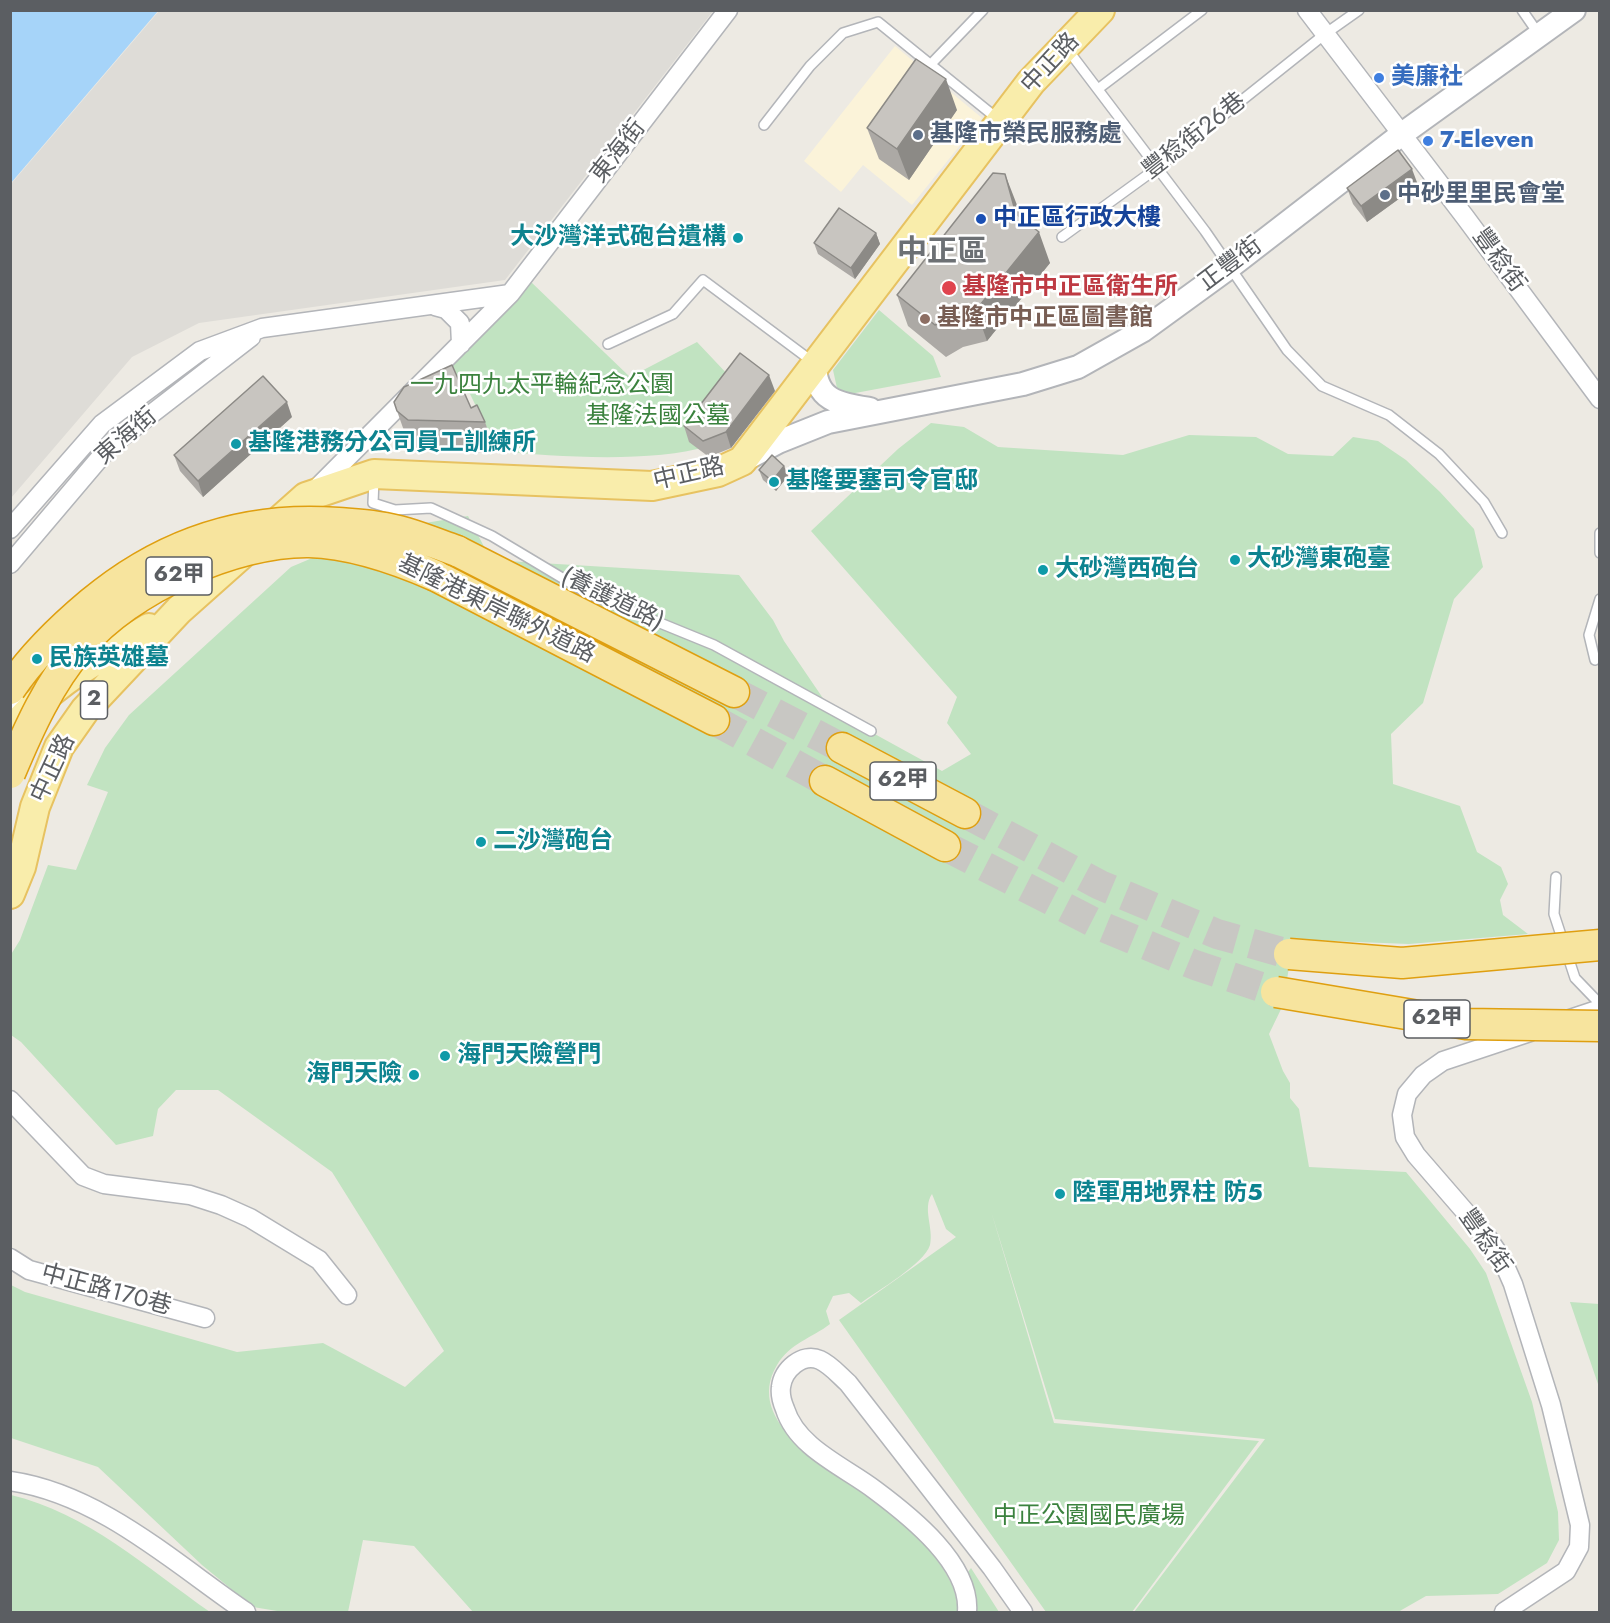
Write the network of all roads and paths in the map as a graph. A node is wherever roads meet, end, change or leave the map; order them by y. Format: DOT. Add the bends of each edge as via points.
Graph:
graph roads {
  1 [pos="728,10"];
  2 [pos="983,10"];
  3 [pos="1100,10"];
  4 [pos="1202,10"];
  5 [pos="1307,10"];
  6 [pos="1359,10"];
  7 [pos="1522,10"];
  8 [pos="1574,10"];
  9 [pos="1325,34"];
  10 [pos="1540,37"];
  11 [pos="1065,46"];
  12 [pos="931,64"];
  13 [pos="1098,89"];
  14 [pos="1001,121"];
  15 [pos="764,125"];
  16 [pos="1402,134"];
  17 [pos="1157,168"];
  18 [pos="1062,237"];
  19 [pos="1230,267"];
  20 [pos="510,294"];
  21 [pos="435,306"];
  22 [pos="262,328"];
  23 [pos="461,344"];
  24 [pos="608,344"];
  25 [pos="815,364"];
  26 [pos="1599,399"];
  27 [pos="880,411"];
  28 [pos="742,461"];
  29 [pos="374,474"];
  30 [pos="306,497"];
  31 [pos="10,529"];
  32 [pos="1502,533"];
  33 [pos="1599,533"];
  34 [pos="1599,553"];
  35 [pos="10,564"];
  36 [pos="1599,599"];
  37 [pos="179,610"];
  38 [pos="99,658"];
  39 [pos="1595,660"];
  40 [pos="10,689"];
  41 [pos="734,692"];
  42 [pos="10,707"];
  43 [pos="714,720"];
  44 [pos="871,731"];
  45 [pos="10,733"];
  46 [pos="842,748"];
  47 [pos="10,773"];
  48 [pos="825,781"];
  49 [pos="965,813"];
  50 [pos="945,846"];
  51 [pos="1556,877"];
  52 [pos="10,894"];
  53 [pos="1599,945"];
  54 [pos="1289,954"];
  55 [pos="1276,992"];
  56 [pos="1599,1006"];
  57 [pos="1599,1026"];
  58 [pos="10,1100"];
  59 [pos="10,1258"];
  60 [pos="347,1295"];
  61 [pos="205,1318"];
  62 [pos="10,1481"];
  63 [pos="246,1612"];
  64 [pos="967,1612"];
  65 [pos="1023,1612"];
  66 [pos="1504,1612"];
  1 -- 20 [label="street, 東海街"];
  2 -- 12 [label="lane"];
  3 -- 11 [label="main road, 中正路 / 2"];
  4 -- 13 [label="lane"];
  5 -- 9 [label="street, 豐稔街"];
  6 -- 9 [label="lane, 豐稔街26巷"];
  7 -- 10 [label="lane"];
  8 -- 10 [label="street, 正豐街"];
  9 -- 16 [label="street, 豐稔街"];
  9 -- 17 [label="lane, 豐稔街26巷"];
  10 -- 16 [label="street, 正豐街"];
  11 -- 13 [label="lane"];
  11 -- 14 [label="main road, 中正路 / 2"];
  12 -- 14 [label="lane"];
  12 -- 15 [label="lane" via="878,22 843,33 810,66"];
  13 -- 17 [label="lane"];
  14 -- 25 [label="main road, 中正路 / 2"];
  16 -- 19 [label="street, 正豐街"];
  16 -- 26 [label="street, 豐稔街"];
  17 -- 18 [label="lane, 豐稔街26巷"];
  17 -- 19 [label="lane"];
  19 -- 27 [label="street, 正豐街" via="1142,331 1078,367 1023,384"];
  19 -- 32 [label="lane" via="1287,350 1322,386 1389,415 1439,454 1484,502"];
  20 -- 21 [label="street, 東海街"];
  20 -- 23 [label="street, 東海街"];
  21 -- 22 [label="street, 東海街"];
  21 -- 23 [label="street" via="455,316 462,333"];
  22 -- 31 [label="street, 東海街" via="200,351 102,424"];
  22 -- 35 [label="street, 東海街" via="110,446"];
  23 -- 30 [label="street, 東海街"];
  24 -- 25 [label="lane" via="673,314 703,280"];
  25 -- 27 [label="street" via="815,381 825,396 841,404"];
  25 -- 28 [label="main road, 中正路 / 2"];
  27 -- 28 [label="street, 正豐街" via="828,422 778,441"];
  28 -- 29 [label="main road, 中正路 / 2" via="718,472 652,486"];
  29 -- 30 [label="main road, 中正路 / 2"];
  29 -- 44 [label="lane, (養護道路)" via="373,502 395,510 431,508 492,536 589,594 714,645"];
  30 -- 37 [label="main road, 中正路 / 2"];
  33 -- 34 [label="lane"];
  36 -- 39 [label="lane" via="1589,635"];
  37 -- 38 [label="main road, 中正路 / 2"];
  37 -- 52 [label="main road, 中正路 / 2" via="85,710 59,747 35,807 21,867"];
  38 -- 42 [label="lane"];
  38 -- 45 [label="main road, 中正路 / 2" via="29,712"];
  40 -- 41 [label="highway, 基隆港東岸聯外道路 / 62甲, bridge" via="24,668 63,627 133,571 184,546 227,531 269,523 314,521 405,532 457,551"];
  43 -- 47 [label="highway, 基隆港東岸聯外道路 / 62甲, bridge" via="404,561 309,542 267,546 190,571 157,586 113,616 82,645 33,717"];
  46 -- 49 [label="highway, 62甲"];
  48 -- 50 [label="highway, 62甲"];
  51 -- 56 [label="lane" via="1554,914 1575,978"];
  53 -- 54 [label="highway, bridge" via="1402,963"];
  55 -- 57 [label="highway, 62甲, bridge" via="1466,1024"];
  56 -- 66 [label="street, 豐稔街" via="1443,1061 1423,1075 1407,1094 1402,1115 1405,1137 1416,1155 1487,1237 1513,1284 1551,1405 1580,1525 1579,1547 1566,1571"];
  58 -- 60 [label="street" via="84,1176 104,1184 190,1195 250,1218 319,1260"];
  59 -- 61 [label="street, 中正路170巷" via="29,1270"];
  62 -- 63 [label="street" via="46,1488 105,1517"];
  64 -- 65 [label="street" via="952,1562 933,1541 875,1490 833,1463 792,1423 780,1388 787,1371 795,1364 819,1359 848,1383"];
}
